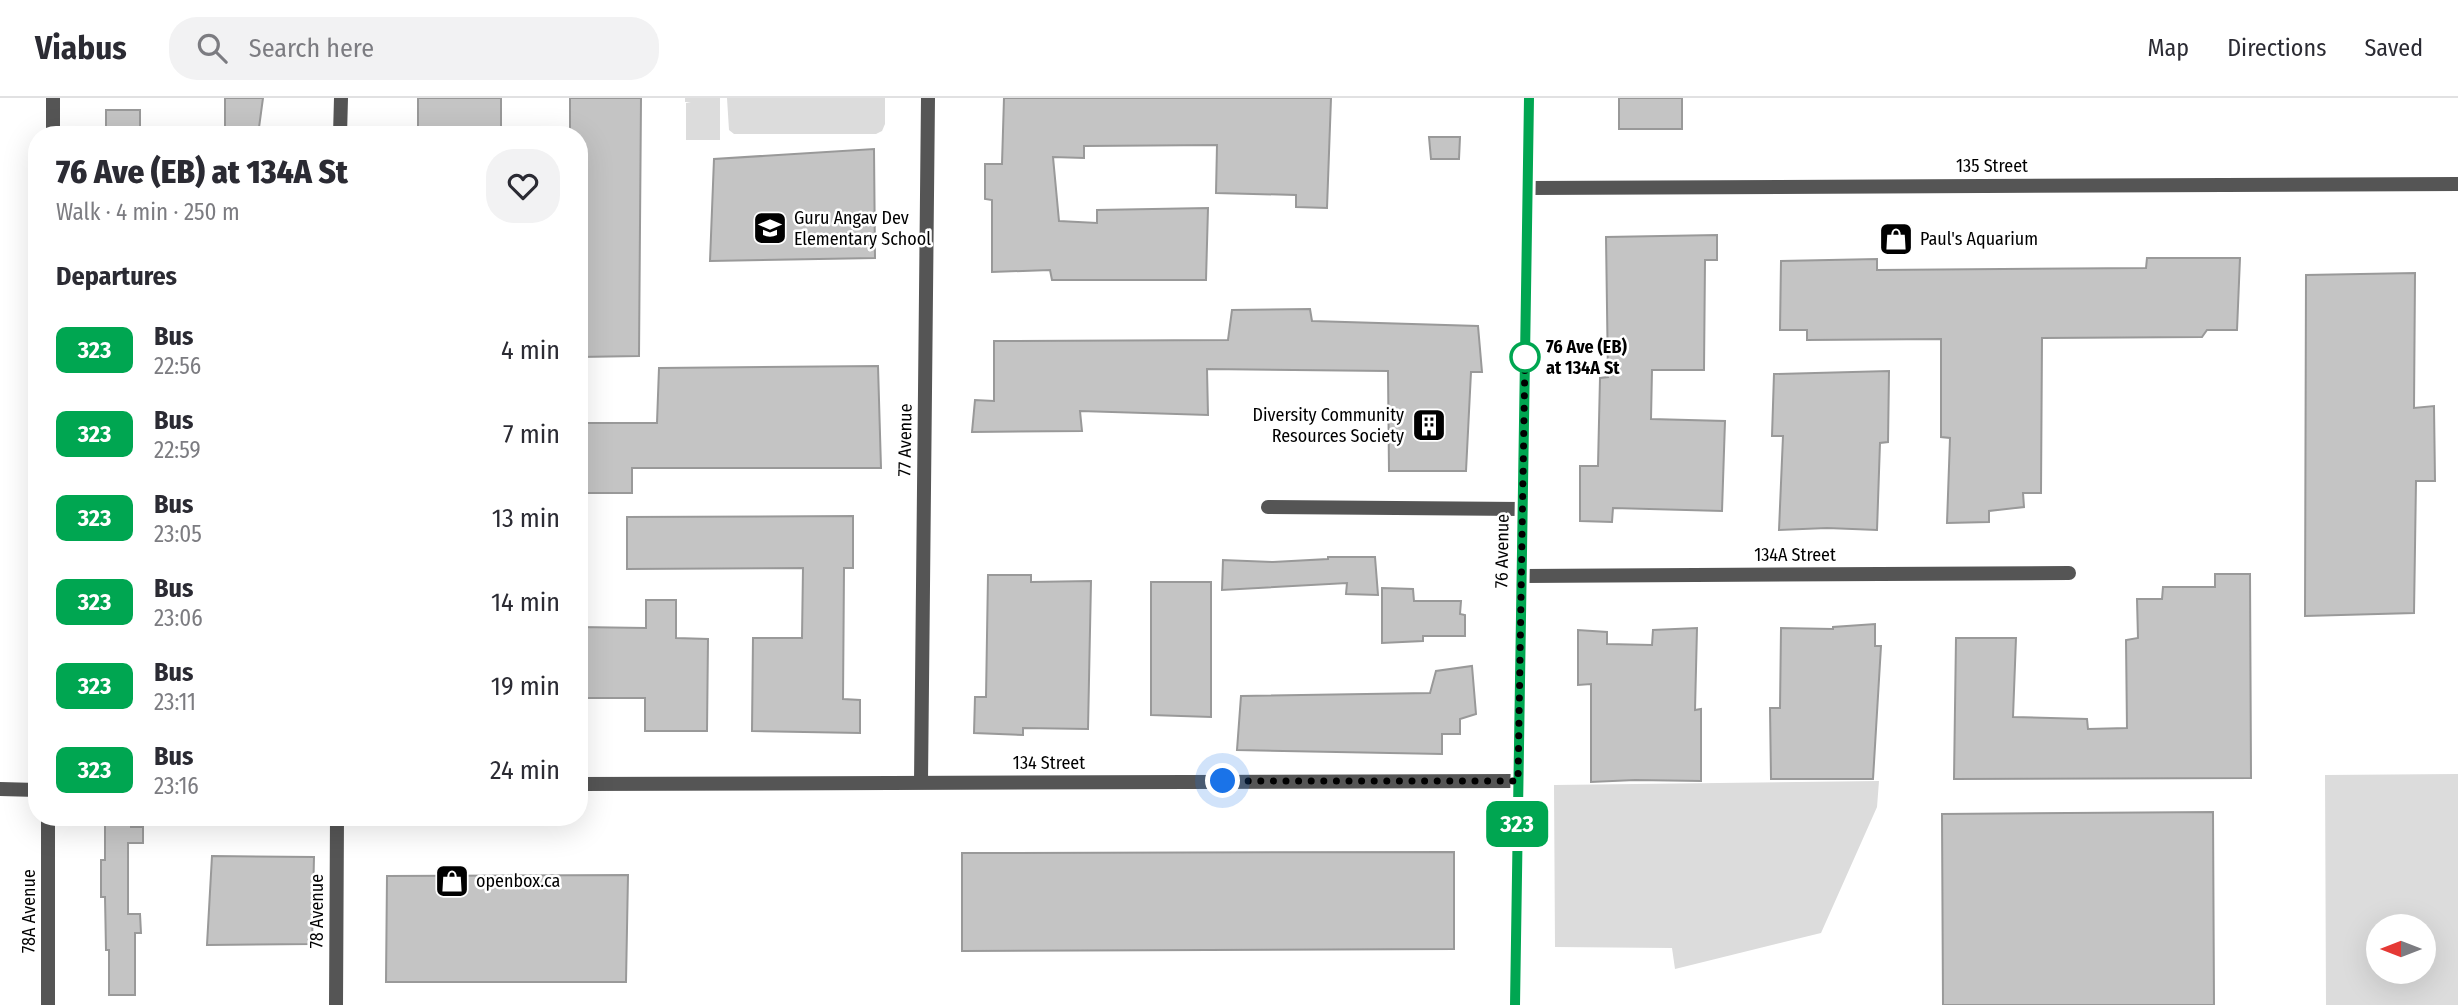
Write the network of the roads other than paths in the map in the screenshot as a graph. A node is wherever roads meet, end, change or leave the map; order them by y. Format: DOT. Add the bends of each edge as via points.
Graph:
graph roads {
  1 [pos="53,98"];
  2 [pos="341,98"];
  3 [pos="928,98"];
  4 [pos="1529,98"];
  5 [pos="53,126"];
  6 [pos="340,126"];
  7 [pos="2458,184"];
  8 [pos="1527,188"];
  9 [pos="1268,508"];
  10 [pos="1522,509"];
  11 [pos="2069,573"];
  12 [pos="1521,576"];
  13 [pos="1518,781"];
  14 [pos="921,782"];
  15 [pos="588,784"];
  16 [pos="0,789"];
  17 [pos="28,790"];
  18 [pos="48,826"];
  19 [pos="337,826"];
  20 [pos="48,1005"];
  21 [pos="336,1005"];
  22 [pos="1514,1005"];
  1 -- 5 [label="street"];
  2 -- 6 [label="street"];
  3 -- 14 [label="street, 77 Avenue"];
  4 -- 8 [label="main road, 76 Avenue"];
  7 -- 8 [label="street, 135 Street"];
  8 -- 10 [label="main road, 76 Avenue"];
  9 -- 10 [label="street"];
  10 -- 12 [label="main road, 76 Avenue"];
  11 -- 12 [label="street, 134A Street"];
  12 -- 13 [label="main road, 76 Avenue"];
  13 -- 14 [label="street, 134 Street"];
  13 -- 22 [label="main road, 76 Avenue"];
  14 -- 15 [label="street, 134 Street"];
  16 -- 17 [label="street"];
  18 -- 20 [label="street, 78A Avenue"];
  19 -- 21 [label="street, 78 Avenue"];
}
